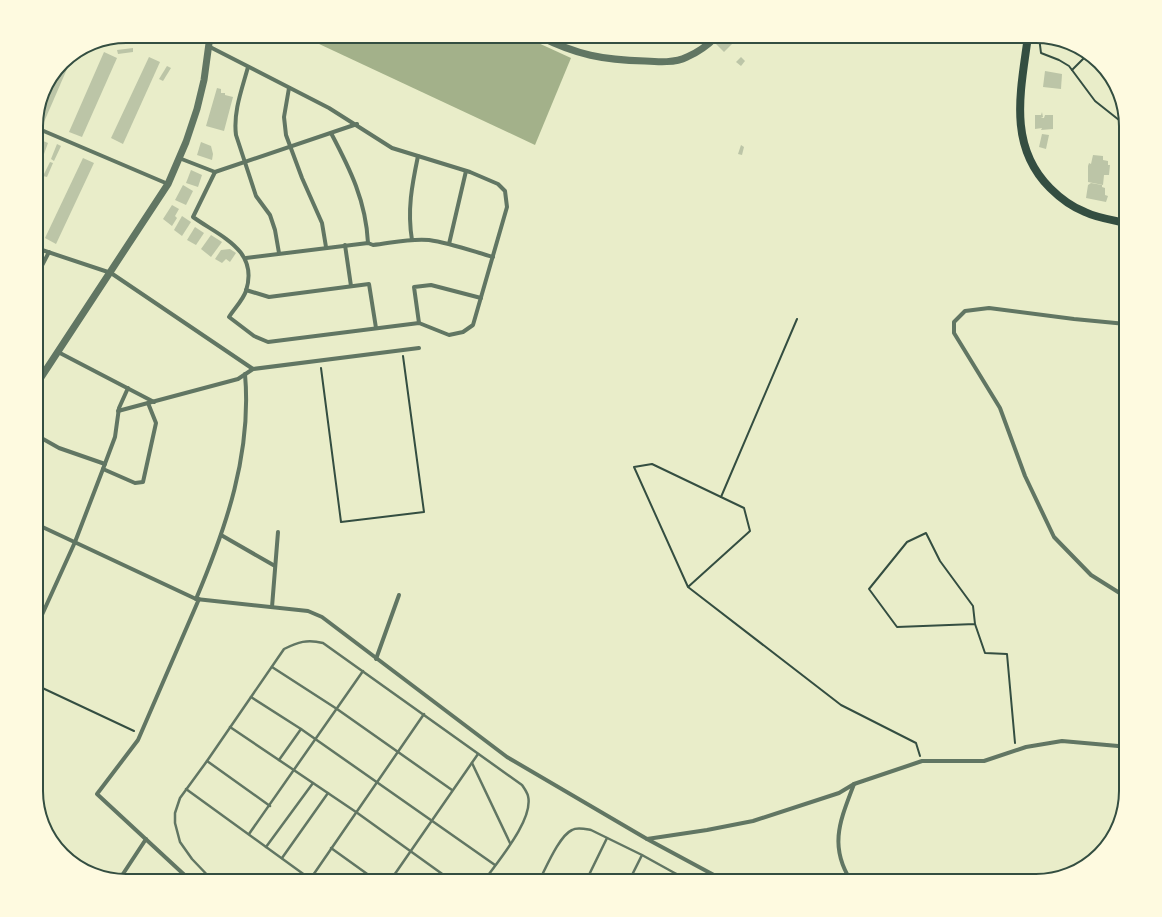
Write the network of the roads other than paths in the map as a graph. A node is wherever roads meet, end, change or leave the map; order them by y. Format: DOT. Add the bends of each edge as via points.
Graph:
graph roads {
  1 [pos="210,43"];
  2 [pos="554,43"];
  3 [pos="710,43"];
  4 [pos="1027,43"];
  5 [pos="210,47"];
  6 [pos="248,67"];
  7 [pos="289,88"];
  8 [pos="357,124"];
  9 [pos="43,131"];
  10 [pos="331,133"];
  11 [pos="291,146"];
  12 [pos="418,156"];
  13 [pos="179,158"];
  14 [pos="244,162"];
  15 [pos="466,171"];
  16 [pos="215,172"];
  17 [pos="168,184"];
  18 [pos="1119,221"];
  19 [pos="412,240"];
  20 [pos="368,243"];
  21 [pos="449,244"];
  22 [pos="345,245"];
  23 [pos="326,247"];
  24 [pos="43,250"];
  25 [pos="49,252"];
  26 [pos="279,253"];
  27 [pos="493,257"];
  28 [pos="246,258"];
  29 [pos="43,264"];
  30 [pos="111,273"];
  31 [pos="351,286"];
  32 [pos="246,290"];
  33 [pos="481,298"];
  34 [pos="419,323"];
  35 [pos="1119,323"];
  36 [pos="376,328"];
  37 [pos="419,348"];
  38 [pos="58,352"];
  39 [pos="253,369"];
  40 [pos="43,374"];
  41 [pos="245,374"];
  42 [pos="128,388"];
  43 [pos="154,402"];
  44 [pos="148,403"];
  45 [pos="118,411"];
  46 [pos="43,439"];
  47 [pos="105,464"];
  48 [pos="103,469"];
  49 [pos="43,527"];
  50 [pos="278,532"];
  51 [pos="221,535"];
  52 [pos="75,542"];
  53 [pos="275,566"];
  54 [pos="1119,593"];
  55 [pos="399,595"];
  56 [pos="197,599"];
  57 [pos="272,607"];
  58 [pos="43,613"];
  59 [pos="376,659"];
  60 [pos="272,667"];
  61 [pos="363,671"];
  62 [pos="251,697"];
  63 [pos="337,709"];
  64 [pos="424,714"];
  65 [pos="230,727"];
  66 [pos="301,729"];
  67 [pos="316,740"];
  68 [pos="1119,746"];
  69 [pos="397,753"];
  70 [pos="478,754"];
  71 [pos="279,760"];
  72 [pos="208,761"];
  73 [pos="472,762"];
  74 [pos="295,770"];
  75 [pos="313,783"];
  76 [pos="376,783"];
  77 [pos="854,784"];
  78 [pos="186,789"];
  79 [pos="452,790"];
  80 [pos="328,793"];
  81 [pos="270,806"];
  82 [pos="356,812"];
  83 [pos="431,820"];
  84 [pos="249,834"];
  85 [pos="607,838"];
  86 [pos="146,839"];
  87 [pos="647,839"];
  88 [pos="510,843"];
  89 [pos="266,847"];
  90 [pos="332,848"];
  91 [pos="410,851"];
  92 [pos="642,855"];
  93 [pos="282,858"];
  94 [pos="495,865"];
  95 [pos="123,874"];
  96 [pos="184,874"];
  97 [pos="206,874"];
  98 [pos="302,874"];
  99 [pos="314,874"];
  100 [pos="367,874"];
  101 [pos="395,874"];
  102 [pos="442,874"];
  103 [pos="489,874"];
  104 [pos="543,874"];
  105 [pos="589,874"];
  106 [pos="632,874"];
  107 [pos="676,874"];
  108 [pos="712,874"];
  109 [pos="848,874"];
  1 -- 5 [label="street"];
  2 -- 3 [label="street" via="593,57 664,62 686,58"];
  4 -- 18 [label="main road" via="1020,122 1024,144 1032,165 1044,182 1071,205 1086,213"];
  5 -- 6 [label="street"];
  5 -- 13 [label="street" via="197,109"];
  6 -- 7 [label="street"];
  6 -- 14 [label="street" via="236,109 235,125"];
  7 -- 8 [label="street"];
  7 -- 11 [label="street" via="284,117 286,135"];
  8 -- 10 [label="street"];
  8 -- 12 [label="street" via="392,148"];
  9 -- 17 [label="street"];
  10 -- 11 [label="street"];
  10 -- 20 [label="street" via="364,206"];
  11 -- 14 [label="street"];
  11 -- 23 [label="street" via="322,223"];
  12 -- 15 [label="street"];
  12 -- 19 [label="street" via="409,203"];
  13 -- 16 [label="street"];
  13 -- 17 [label="street"];
  14 -- 16 [label="street"];
  14 -- 26 [label="street" via="256,196 270,215"];
  15 -- 21 [label="street"];
  15 -- 27 [label="street" via="498,184 505,191 507,207"];
  16 -- 28 [label="street" via="193,217 235,246"];
  17 -- 30 [label="street"];
  19 -- 20 [label="street" via="373,245"];
  19 -- 21 [label="street"];
  20 -- 22 [label="street"];
  21 -- 27 [label="street"];
  22 -- 23 [label="street"];
  22 -- 31 [label="street"];
  23 -- 26 [label="street"];
  24 -- 25 [label="street"];
  25 -- 29 [label="street"];
  25 -- 30 [label="street"];
  26 -- 28 [label="street"];
  27 -- 33 [label="street"];
  28 -- 32 [label="street" via="250,272"];
  30 -- 38 [label="street"];
  30 -- 39 [label="street"];
  31 -- 32 [label="street" via="269,297"];
  31 -- 36 [label="street" via="369,284"];
  32 -- 36 [label="street" via="229,317 254,336 268,342"];
  33 -- 34 [label="street" via="473,326 463,332 449,335"];
  33 -- 34 [label="street" via="431,285 414,287"];
  34 -- 36 [label="street"];
  35 -- 54 [label="street" via="989,308 965,311 954,322 954,333 1000,408 1025,476 1054,536 1091,575"];
  37 -- 39 [label="street"];
  38 -- 40 [label="street"];
  38 -- 42 [label="street"];
  39 -- 41 [label="street"];
  41 -- 43 [label="street" via="238,380"];
  41 -- 51 [label="street" via="248,398 242,457"];
  42 -- 43 [label="street"];
  42 -- 45 [label="street"];
  43 -- 44 [label="street"];
  44 -- 45 [label="street"];
  44 -- 48 [label="street" via="156,423 143,482 135,483"];
  45 -- 47 [label="street" via="115,437"];
  46 -- 47 [label="street" via="58,448"];
  47 -- 48 [label="street"];
  48 -- 52 [label="street"];
  49 -- 52 [label="street"];
  50 -- 53 [label="street"];
  51 -- 53 [label="street"];
  51 -- 56 [label="street"];
  52 -- 56 [label="street"];
  52 -- 58 [label="street"];
  53 -- 57 [label="street"];
  55 -- 59 [label="street"];
  56 -- 57 [label="street"];
  56 -- 86 [label="street" via="138,740 97,794"];
  57 -- 59 [label="street" via="308,611 322,617"];
  59 -- 87 [label="street" via="507,757"];
  60 -- 61 [label="lane" via="284,649 298,642 311,640 322,643"];
  60 -- 62 [label="lane"];
  60 -- 63 [label="lane"];
  61 -- 63 [label="lane"];
  61 -- 64 [label="lane"];
  62 -- 65 [label="lane"];
  62 -- 66 [label="lane"];
  63 -- 67 [label="lane"];
  63 -- 69 [label="lane"];
  64 -- 69 [label="lane"];
  64 -- 70 [label="lane"];
  65 -- 71 [label="lane"];
  65 -- 72 [label="lane"];
  66 -- 67 [label="lane"];
  66 -- 71 [label="lane"];
  67 -- 74 [label="lane"];
  67 -- 76 [label="lane"];
  68 -- 77 [label="street" via="1062,741 1016,750 984,761 922,761"];
  69 -- 76 [label="lane"];
  69 -- 79 [label="lane"];
  70 -- 73 [label="lane"];
  70 -- 88 [label="lane" via="522,785 528,796 523,824"];
  71 -- 74 [label="lane"];
  72 -- 78 [label="lane"];
  72 -- 81 [label="lane"];
  73 -- 79 [label="lane"];
  73 -- 88 [label="lane"];
  74 -- 75 [label="lane"];
  74 -- 81 [label="lane"];
  75 -- 80 [label="lane"];
  75 -- 89 [label="lane"];
  76 -- 82 [label="lane"];
  76 -- 83 [label="lane"];
  77 -- 87 [label="street" via="839,793 753,820"];
  77 -- 109 [label="street" via="839,823 838,838 839,852"];
  78 -- 84 [label="lane"];
  78 -- 97 [label="lane" via="175,814 176,833 192,859"];
  79 -- 83 [label="lane"];
  80 -- 82 [label="lane"];
  80 -- 93 [label="lane"];
  81 -- 84 [label="lane"];
  82 -- 90 [label="lane"];
  82 -- 91 [label="lane"];
  83 -- 91 [label="lane"];
  83 -- 94 [label="lane"];
  84 -- 89 [label="lane"];
  85 -- 92 [label="lane"];
  85 -- 104 [label="lane" via="583,828 572,830 560,842"];
  85 -- 105 [label="lane"];
  86 -- 95 [label="street"];
  86 -- 96 [label="street"];
  87 -- 108 [label="street"];
  88 -- 94 [label="lane"];
  89 -- 93 [label="lane"];
  90 -- 99 [label="lane"];
  90 -- 100 [label="lane"];
  91 -- 101 [label="lane"];
  91 -- 102 [label="lane"];
  92 -- 106 [label="lane"];
  92 -- 107 [label="lane"];
  93 -- 98 [label="lane"];
  94 -- 103 [label="lane"];
}
